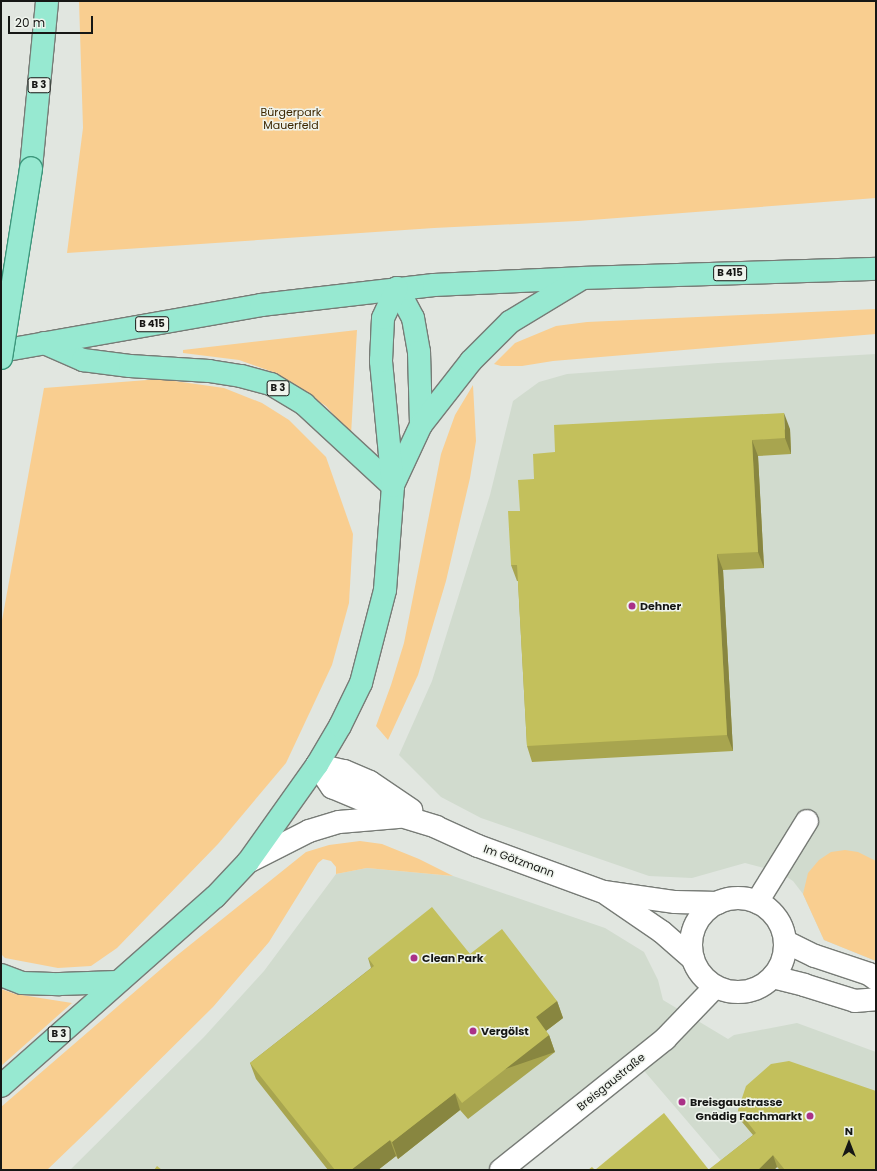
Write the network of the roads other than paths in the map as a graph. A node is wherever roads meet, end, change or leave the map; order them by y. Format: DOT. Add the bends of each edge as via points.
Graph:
graph roads {
  1 [pos="47,1"];
  2 [pos="876,268"];
  3 [pos="584,278"];
  4 [pos="397,288"];
  5 [pos="44,343"];
  6 [pos="1,351"];
  7 [pos="1,358"];
  8 [pos="421,425"];
  9 [pos="393,486"];
  10 [pos="317,765"];
  11 [pos="401,816"];
  12 [pos="807,821"];
  13 [pos="436,827"];
  14 [pos="248,862"];
  15 [pos="604,892"];
  16 [pos="757,902"];
  17 [pos="718,903"];
  18 [pos="786,942"];
  19 [pos="693,959"];
  20 [pos="1,975"];
  21 [pos="773,977"];
  22 [pos="876,979"];
  23 [pos="117,982"];
  24 [pos="715,987"];
  25 [pos="876,999"];
  26 [pos="1,1086"];
  27 [pos="501,1170"];
  1 -- 7 [label="main road, B 3, bridge" via="31,168"];
  2 -- 3 [label="main road, B 415"];
  3 -- 4 [label="main road, B 415"];
  3 -- 8 [label="main road, B 3" via="510,322 471,361"];
  4 -- 5 [label="main road, B 415" via="261,305"];
  4 -- 8 [label="main road, B 3" via="413,318 419,352"];
  4 -- 9 [label="main road, B 3" via="383,318 381,361"];
  5 -- 6 [label="main road, B 415"];
  5 -- 9 [label="main road, B 3" via="83,360 209,371 271,384 304,404"];
  8 -- 9 [label="main road, B 3"];
  9 -- 10 [label="main road, B 3" via="385,590 361,683"];
  10 -- 11 [label="street" via="332,787"];
  10 -- 13 [label="street" via="344,771 370,782"];
  10 -- 14 [label="main road, B 3"];
  11 -- 13 [label="street, B 3"];
  11 -- 14 [label="street, B 3" via="340,822 309,831"];
  12 -- 16 [label="street"];
  13 -- 15 [label="street, Im Götzmann" via="478,846"];
  14 -- 23 [label="main road, B 3" via="215,897"];
  15 -- 17 [label="street, Im Götzmann" via="675,902"];
  15 -- 19 [label="street, Im Götzmann" via="662,932"];
  16 -- 17 [label="street, Im Götzmann" via="744,898"];
  16 -- 18 [label="street, Im Götzmann" via="778,918"];
  17 -- 19 [label="street, Im Götzmann" via="707,910 695,927 691,946"];
  18 -- 21 [label="street, Im Götzmann" via="781,967"];
  18 -- 22 [label="street" via="814,956"];
  19 -- 24 [label="street, Im Götzmann" via="705,980"];
  20 -- 23 [label="main road" via="22,983"];
  21 -- 24 [label="street, Im Götzmann" via="761,987 746,992 730,992"];
  21 -- 25 [label="street" via="855,1001"];
  23 -- 26 [label="main road, B 3"];
  24 -- 27 [label="street, Breisgaustraße" via="665,1039"];
}
